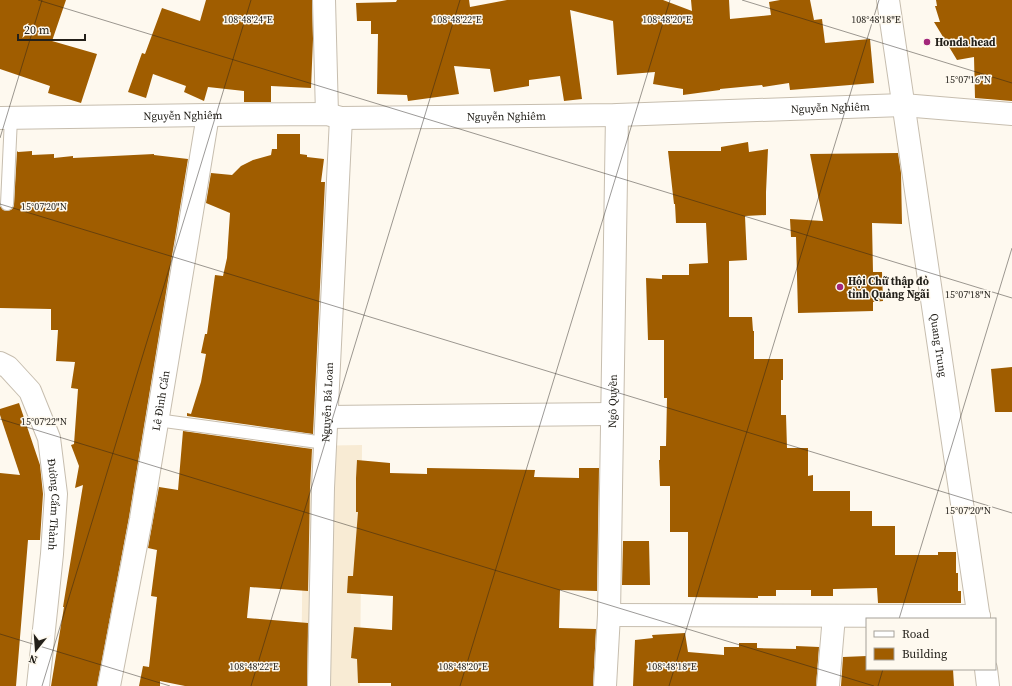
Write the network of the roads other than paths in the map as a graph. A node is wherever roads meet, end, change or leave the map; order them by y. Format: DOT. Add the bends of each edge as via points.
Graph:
graph roads {
  1 [pos="324,0"];
  2 [pos="888,0"];
  3 [pos="903,105"];
  4 [pos="208,114"];
  5 [pos="1012,114"];
  6 [pos="617,115"];
  7 [pos="334,116"];
  8 [pos="6,118"];
  9 [pos="7,204"];
  10 [pos="0,363"];
  11 [pos="612,414"];
  12 [pos="327,417"];
  13 [pos="157,420"];
  14 [pos="325,443"];
  15 [pos="609,615"];
  16 [pos="834,616"];
  17 [pos="979,618"];
  18 [pos="986,670"];
  19 [pos="38,686"];
  20 [pos="109,686"];
  21 [pos="319,686"];
  22 [pos="605,686"];
  23 [pos="828,686"];
  24 [pos="988,686"];
  1 -- 7 [label="street, Nguyễn Bá Loan"];
  2 -- 3 [label="street, Quang Trung"];
  3 -- 5 [label="street, Nguyễn Nghiêm"];
  3 -- 6 [label="street, Nguyễn Nghiêm"];
  3 -- 17 [label="street, Quang Trung"];
  4 -- 7 [label="street, Nguyễn Nghiêm"];
  4 -- 8 [label="street, Nguyễn Nghiêm"];
  4 -- 13 [label="street, Lê Đình Cẩn"];
  6 -- 7 [label="street, Nguyễn Nghiêm"];
  6 -- 11 [label="street, Ngô Quyền"];
  7 -- 12 [label="street, Nguyễn Bá Loan"];
  8 -- 9 [label="lane"];
  10 -- 19 [label="street, Đường Cẩm Thành" via="8,367 30,391 49,438 56,494"];
  11 -- 12 [label="street"];
  11 -- 15 [label="street, Ngô Quyền"];
  12 -- 14 [label="street, Nguyễn Bá Loan"];
  13 -- 14 [label="lane"];
  13 -- 20 [label="street, Lê Đình Cẩn"];
  14 -- 21 [label="street, Nguyễn Bá Loan"];
  15 -- 16 [label="street"];
  15 -- 22 [label="street, Ngô Quyền"];
  16 -- 17 [label="street"];
  16 -- 23 [label="street"];
  18 -- 24 [label="street"];
}
